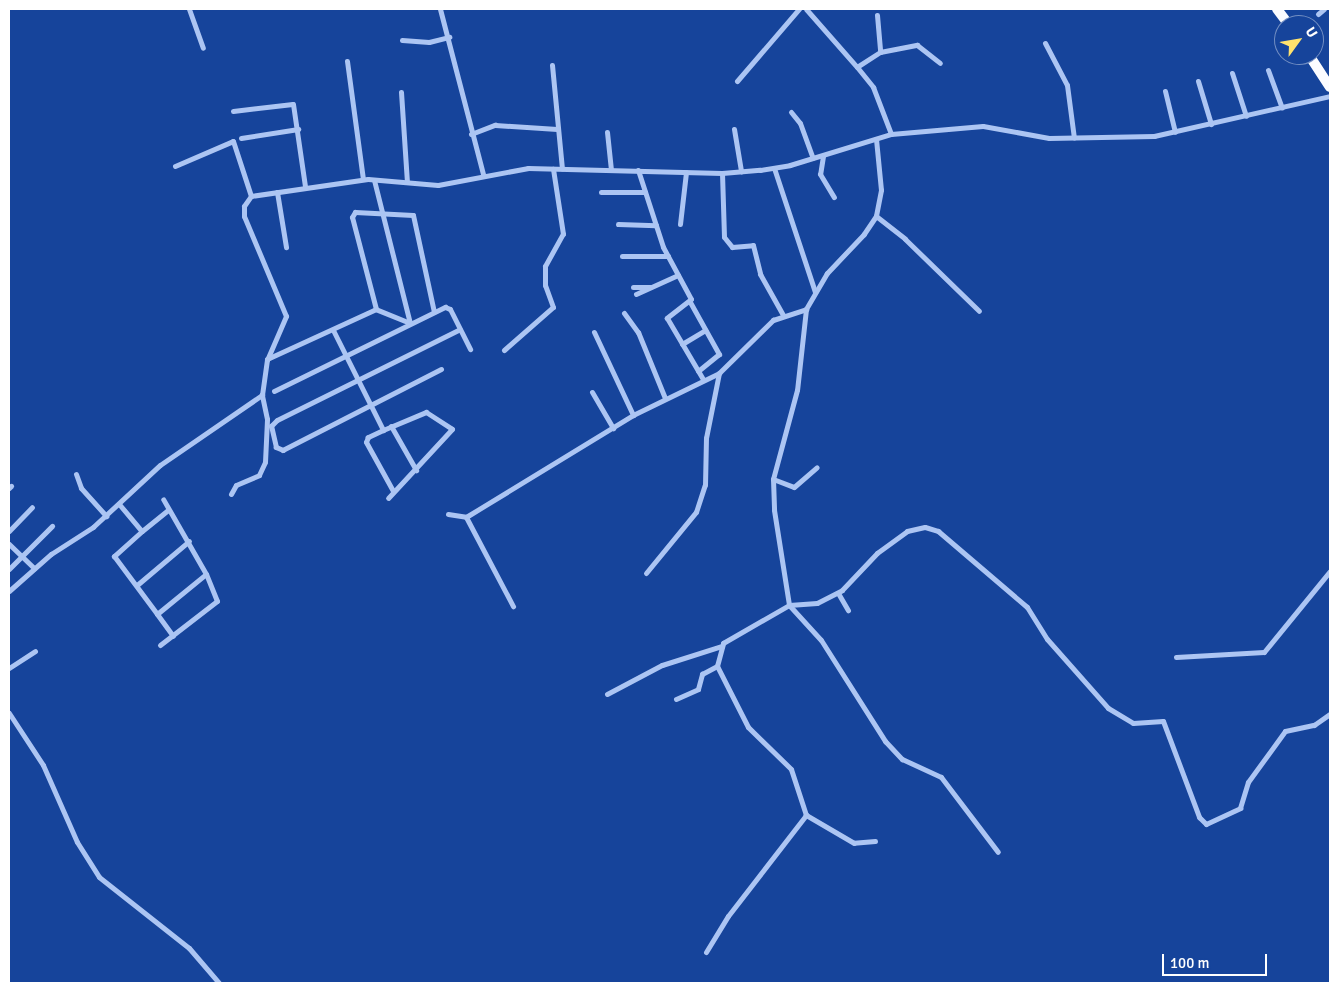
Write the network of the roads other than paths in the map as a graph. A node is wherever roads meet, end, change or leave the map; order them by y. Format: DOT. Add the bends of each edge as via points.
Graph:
graph roads {
  1 [pos="189,9"];
  2 [pos="440,9"];
  3 [pos="799,9"];
  4 [pos="806,9"];
  5 [pos="818,9"];
  6 [pos="1324,9"];
  7 [pos="811,14"];
  8 [pos="877,14"];
  9 [pos="1318,14"];
  10 [pos="449,37"];
  11 [pos="402,40"];
  12 [pos="1045,43"];
  13 [pos="203,48"];
  14 [pos="880,52"];
  15 [pos="347,61"];
  16 [pos="940,63"];
  17 [pos="552,65"];
  18 [pos="1316,65"];
  19 [pos="1320,65"];
  20 [pos="858,67"];
  21 [pos="1268,70"];
  22 [pos="1232,73"];
  23 [pos="1330,80"];
  24 [pos="1198,81"];
  25 [pos="737,82"];
  26 [pos="1330,87"];
  27 [pos="1166,91"];
  28 [pos="401,92"];
  29 [pos="1330,96"];
  30 [pos="1282,108"];
  31 [pos="233,111"];
  32 [pos="791,112"];
  33 [pos="1246,116"];
  34 [pos="1211,124"];
  35 [pos="298,129"];
  36 [pos="734,129"];
  37 [pos="557,130"];
  38 [pos="606,132"];
  39 [pos="1175,132"];
  40 [pos="471,134"];
  41 [pos="891,134"];
  42 [pos="241,138"];
  43 [pos="1074,138"];
  44 [pos="876,139"];
  45 [pos="823,156"];
  46 [pos="813,158"];
  47 [pos="175,166"];
  48 [pos="774,168"];
  49 [pos="553,169"];
  50 [pos="562,169"];
  51 [pos="611,170"];
  52 [pos="638,170"];
  53 [pos="742,171"];
  54 [pos="686,172"];
  55 [pos="722,173"];
  56 [pos="483,174"];
  57 [pos="363,179"];
  58 [pos="374,180"];
  59 [pos="407,182"];
  60 [pos="305,186"];
  61 [pos="277,192"];
  62 [pos="601,192"];
  63 [pos="645,192"];
  64 [pos="251,196"];
  65 [pos="834,197"];
  66 [pos="383,213"];
  67 [pos="876,216"];
  68 [pos="618,224"];
  69 [pos="680,224"];
  70 [pos="656,225"];
  71 [pos="286,247"];
  72 [pos="622,256"];
  73 [pos="668,256"];
  74 [pos="678,274"];
  75 [pos="655,286"];
  76 [pos="633,287"];
  77 [pos="815,292"];
  78 [pos="636,294"];
  79 [pos="690,302"];
  80 [pos="376,309"];
  81 [pos="806,309"];
  82 [pos="979,311"];
  83 [pos="434,312"];
  84 [pos="624,313"];
  85 [pos="783,315"];
  86 [pos="410,323"];
  87 [pos="460,329"];
  88 [pos="333,330"];
  89 [pos="706,330"];
  90 [pos="594,332"];
  91 [pos="682,344"];
  92 [pos="470,349"];
  93 [pos="504,350"];
  94 [pos="345,357"];
  95 [pos="267,360"];
  96 [pos="441,369"];
  97 [pos="698,371"];
  98 [pos="719,373"];
  99 [pos="703,379"];
  100 [pos="358,380"];
  101 [pos="274,391"];
  102 [pos="592,392"];
  103 [pos="262,395"];
  104 [pos="665,398"];
  105 [pos="371,404"];
  106 [pos="633,415"];
  107 [pos="391,426"];
  108 [pos="613,428"];
  109 [pos="383,430"];
  110 [pos="817,467"];
  111 [pos="416,470"];
  112 [pos="76,474"];
  113 [pos="773,479"];
  114 [pos="393,491"];
  115 [pos="232,494"];
  116 [pos="388,498"];
  117 [pos="163,499"];
  118 [pos="119,504"];
  119 [pos="32,507"];
  120 [pos="168,510"];
  121 [pos="448,514"];
  122 [pos="106,516"];
  123 [pos="466,517"];
  124 [pos="52,526"];
  125 [pos="9,531"];
  126 [pos="142,531"];
  127 [pos="189,542"];
  128 [pos="9,544"];
  129 [pos="22,557"];
  130 [pos="34,568"];
  131 [pos="9,569"];
  132 [pos="1330,570"];
  133 [pos="646,573"];
  134 [pos="206,574"];
  135 [pos="137,585"];
  136 [pos="9,591"];
  137 [pos="838,593"];
  138 [pos="789,605"];
  139 [pos="513,606"];
  140 [pos="848,610"];
  141 [pos="157,614"];
  142 [pos="172,636"];
  143 [pos="160,645"];
  144 [pos="722,646"];
  145 [pos="36,651"];
  146 [pos="1176,657"];
  147 [pos="717,666"];
  148 [pos="9,668"];
  149 [pos="608,694"];
  150 [pos="676,699"];
  151 [pos="9,713"];
  152 [pos="1330,714"];
  153 [pos="806,815"];
  154 [pos="875,841"];
  155 [pos="998,852"];
  156 [pos="706,952"];
  157 [pos="219,983"];
  1 -- 13 [label="street"];
  2 -- 10 [label="street"];
  3 -- 25 [label="street"];
  4 -- 7 [label="street"];
  5 -- 7 [label="street"];
  6 -- 9 [label="street"];
  7 -- 20 [label="street"];
  8 -- 14 [label="street"];
  10 -- 11 [label="street" via="429,42"];
  10 -- 40 [label="street"];
  12 -- 43 [label="street" via="1067,85"];
  14 -- 16 [label="street" via="916,45"];
  14 -- 20 [label="street"];
  15 -- 57 [label="street"];
  17 -- 37 [label="street"];
  18 -- 26 [label="highway"];
  19 -- 23 [label="highway"];
  20 -- 41 [label="street" via="874,86"];
  21 -- 30 [label="street"];
  22 -- 33 [label="street"];
  24 -- 34 [label="street"];
  27 -- 39 [label="street"];
  28 -- 59 [label="street"];
  29 -- 30 [label="street"];
  30 -- 33 [label="street"];
  31 -- 35 [label="street" via="290,103 295,108"];
  32 -- 46 [label="street" via="800,124"];
  33 -- 34 [label="street"];
  34 -- 39 [label="street"];
  35 -- 42 [label="street"];
  35 -- 60 [label="street"];
  36 -- 53 [label="street"];
  37 -- 40 [label="street" via="522,124 495,125"];
  37 -- 50 [label="street"];
  38 -- 51 [label="street"];
  39 -- 43 [label="street" via="1154,136"];
  40 -- 56 [label="street"];
  41 -- 43 [label="street" via="999,126 1030,135"];
  41 -- 44 [label="street"];
  44 -- 45 [label="street"];
  44 -- 67 [label="street" via="881,190"];
  45 -- 46 [label="street"];
  45 -- 65 [label="street" via="820,174"];
  46 -- 48 [label="street"];
  47 -- 64 [label="street" via="234,140"];
  48 -- 53 [label="street"];
  48 -- 77 [label="street"];
  49 -- 50 [label="street"];
  49 -- 56 [label="street"];
  49 -- 93 [label="street" via="563,234 545,266 546,285 553,307"];
  50 -- 51 [label="street"];
  51 -- 52 [label="street"];
  52 -- 54 [label="street"];
  52 -- 63 [label="street"];
  53 -- 55 [label="street"];
  54 -- 55 [label="street"];
  54 -- 69 [label="street"];
  55 -- 85 [label="street" via="724,237 732,246 753,245 760,274"];
  56 -- 59 [label="street" via="471,180 438,185"];
  57 -- 58 [label="street"];
  57 -- 60 [label="street"];
  58 -- 59 [label="street"];
  58 -- 66 [label="street"];
  60 -- 61 [label="street"];
  61 -- 64 [label="street"];
  61 -- 71 [label="street"];
  62 -- 63 [label="street"];
  63 -- 70 [label="street"];
  64 -- 95 [label="street" via="244,206 244,216 286,316"];
  66 -- 80 [label="street" via="357,212 352,216"];
  66 -- 83 [label="street" via="412,215"];
  66 -- 86 [label="street"];
  67 -- 77 [label="street"];
  67 -- 82 [label="street" via="905,239"];
  68 -- 70 [label="street"];
  70 -- 73 [label="street"];
  72 -- 73 [label="street"];
  73 -- 74 [label="street"];
  74 -- 75 [label="street"];
  74 -- 79 [label="street"];
  75 -- 76 [label="street"];
  75 -- 78 [label="street"];
  77 -- 81 [label="street"];
  79 -- 89 [label="street"];
  79 -- 91 [label="street" via="670,312 667,318"];
  80 -- 86 [label="street"];
  80 -- 88 [label="street"];
  81 -- 85 [label="street"];
  81 -- 113 [label="street" via="797,390"];
  83 -- 86 [label="street"];
  83 -- 87 [label="street" via="449,308"];
  84 -- 104 [label="street" via="638,332"];
  85 -- 98 [label="street"];
  86 -- 94 [label="street"];
  87 -- 92 [label="street"];
  87 -- 100 [label="street"];
  88 -- 94 [label="street"];
  88 -- 95 [label="street"];
  89 -- 91 [label="street"];
  89 -- 97 [label="street" via="718,358"];
  90 -- 106 [label="street"];
  91 -- 97 [label="street"];
  94 -- 100 [label="street"];
  94 -- 101 [label="street"];
  95 -- 103 [label="street"];
  96 -- 105 [label="street"];
  97 -- 99 [label="street"];
  98 -- 99 [label="street"];
  98 -- 133 [label="street" via="706,438 705,485 696,512"];
  99 -- 104 [label="street"];
  100 -- 105 [label="street"];
  100 -- 105 [label="street" via="274,422 271,429 276,447 284,450"];
  102 -- 108 [label="street"];
  103 -- 115 [label="street" via="268,420 265,462 259,475 236,486"];
  103 -- 118 [label="street" via="160,465"];
  104 -- 106 [label="street"];
  105 -- 109 [label="street"];
  106 -- 108 [label="street"];
  107 -- 109 [label="street"];
  107 -- 111 [label="street"];
  107 -- 111 [label="street" via="426,412 452,428"];
  108 -- 123 [label="street"];
  109 -- 114 [label="street" via="368,437 366,442"];
  110 -- 113 [label="street" via="792,488"];
  111 -- 114 [label="street"];
  112 -- 122 [label="street" via="81,488"];
  113 -- 138 [label="street" via="774,510"];
  114 -- 116 [label="street"];
  117 -- 120 [label="street"];
  118 -- 122 [label="street"];
  118 -- 126 [label="street"];
  119 -- 125 [label="street"];
  120 -- 126 [label="street"];
  120 -- 127 [label="street"];
  121 -- 123 [label="street"];
  122 -- 130 [label="street"];
  123 -- 139 [label="street"];
  124 -- 129 [label="street"];
  126 -- 135 [label="street" via="114,556"];
  127 -- 134 [label="street"];
  127 -- 135 [label="street"];
  128 -- 129 [label="street"];
  129 -- 130 [label="street"];
  129 -- 131 [label="street"];
  130 -- 136 [label="street"];
  132 -- 146 [label="street" via="1264,652"];
  134 -- 141 [label="street"];
  134 -- 142 [label="street" via="217,601"];
  135 -- 141 [label="street"];
  137 -- 138 [label="street" via="817,603"];
  137 -- 140 [label="street"];
  137 -- 152 [label="street" via="877,553 907,532 925,526 938,531 1027,607 1047,639 1108,708 1133,722 1163,721 1199,817 1206,824 1240,808 1248,782 1285,731 1314,725"];
  138 -- 144 [label="street"];
  138 -- 155 [label="street" via="821,640 886,741 902,759 941,777"];
  141 -- 142 [label="street"];
  142 -- 143 [label="street"];
  144 -- 147 [label="street"];
  144 -- 149 [label="street" via="662,665"];
  145 -- 148 [label="street"];
  147 -- 150 [label="street" via="702,674 698,689"];
  147 -- 153 [label="street" via="748,727 791,769"];
  151 -- 157 [label="street" via="42,765 77,842 99,877 189,948"];
  153 -- 154 [label="street" via="854,843"];
  153 -- 156 [label="street" via="728,916"];
}
